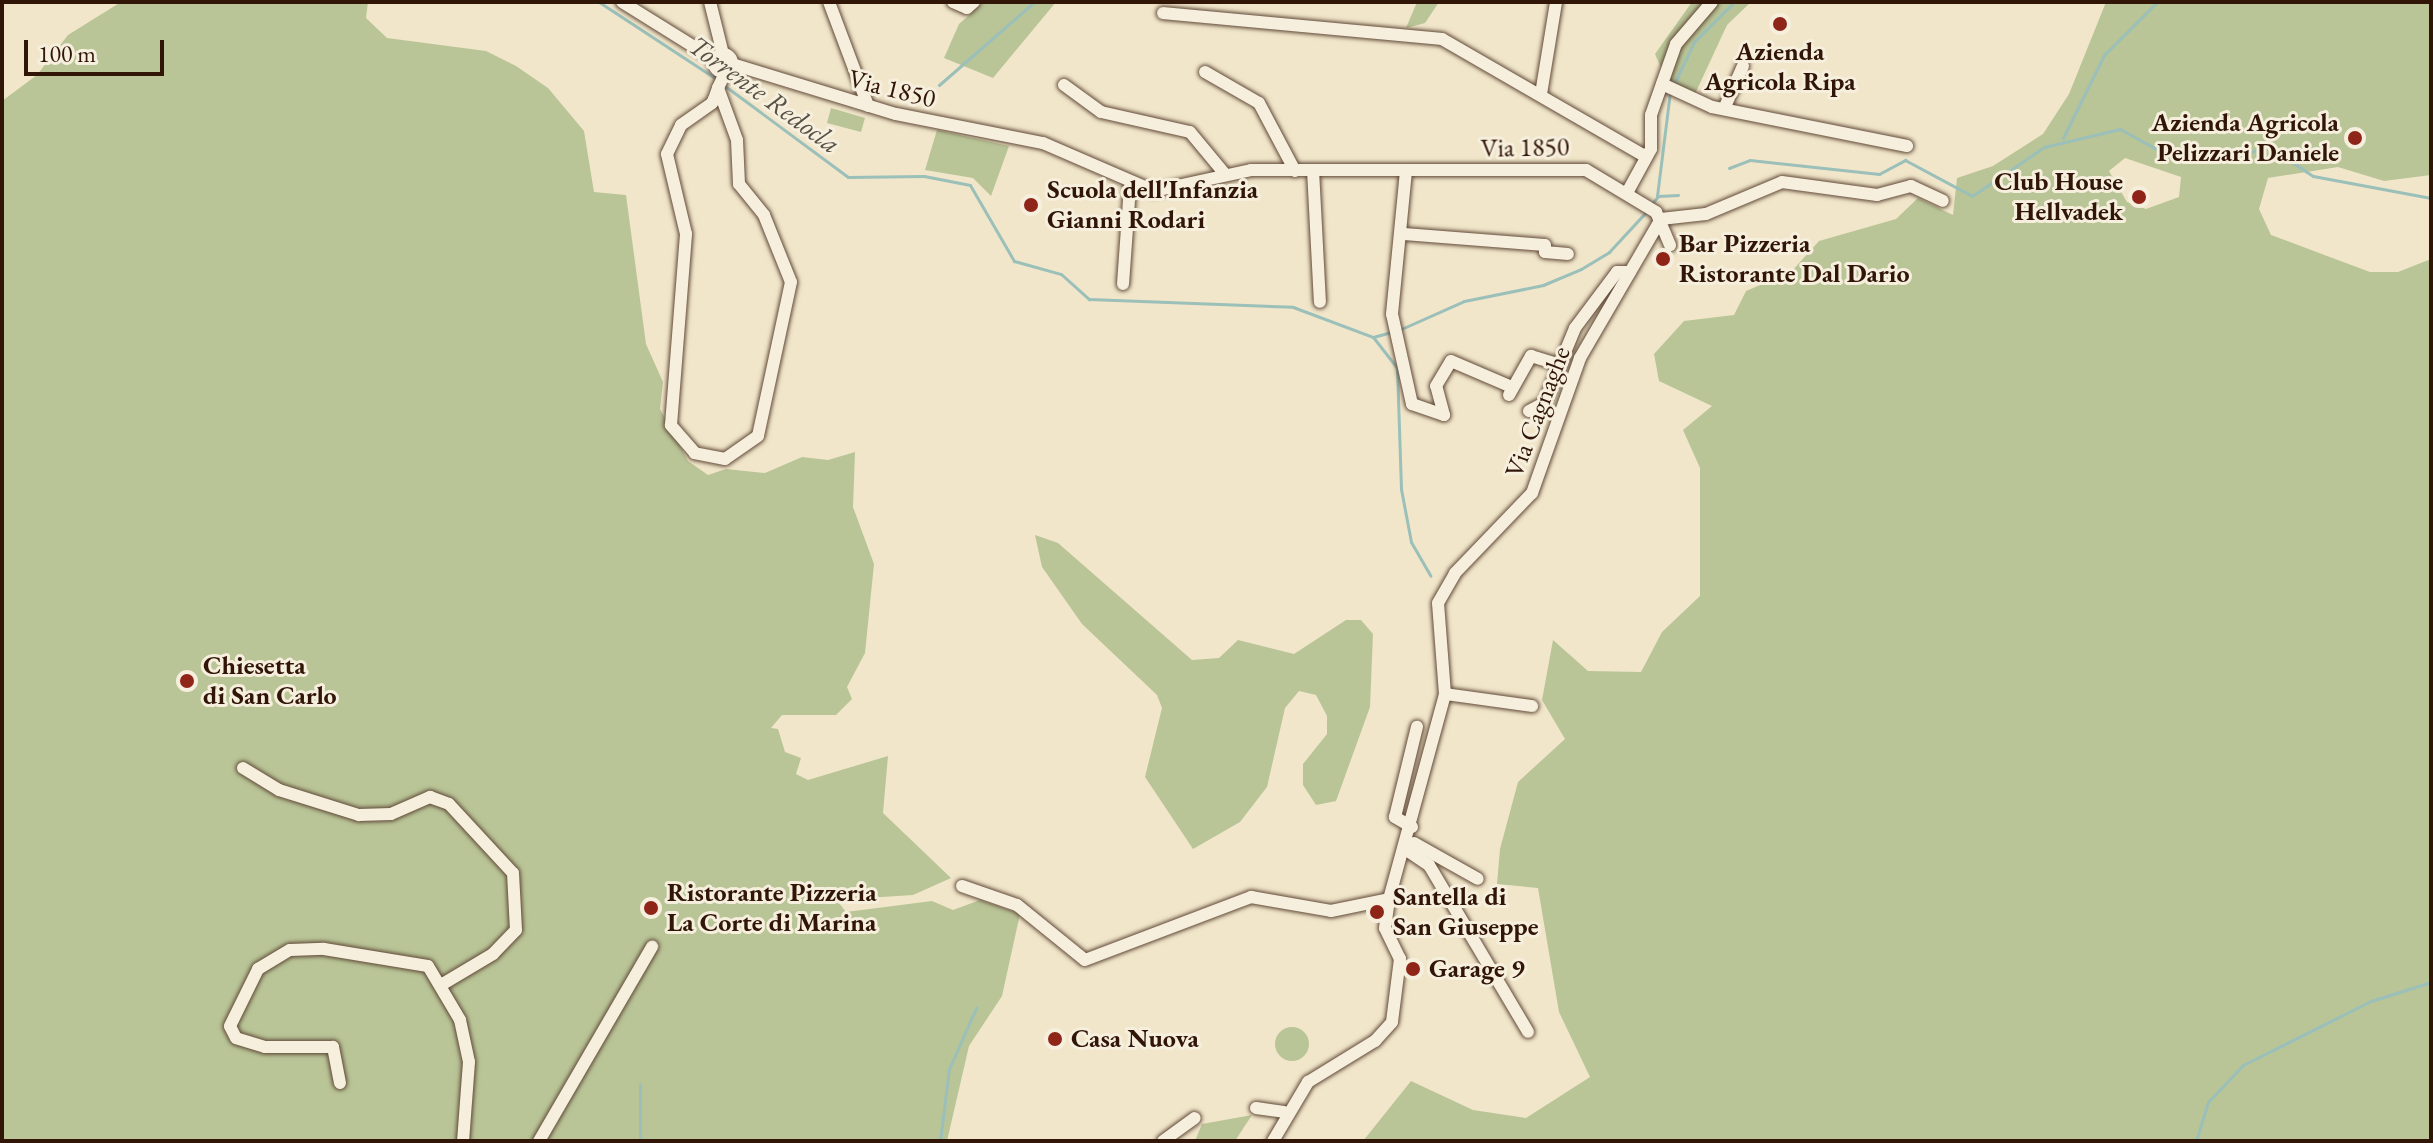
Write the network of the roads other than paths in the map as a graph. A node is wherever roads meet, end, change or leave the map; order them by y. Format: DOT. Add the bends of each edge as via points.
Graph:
graph roads {
  1 [pos="622,2"];
  2 [pos="710,2"];
  3 [pos="829,2"];
  4 [pos="953,2"];
  5 [pos="974,2"];
  6 [pos="1556,2"];
  7 [pos="1712,2"];
  8 [pos="1163,13"];
  9 [pos="1743,66"];
  10 [pos="723,69"];
  11 [pos="1205,72"];
  12 [pos="1662,84"];
  13 [pos="1064,85"];
  14 [pos="1541,94"];
  15 [pos="868,106"];
  16 [pos="1724,109"];
  17 [pos="1907,146"];
  18 [pos="1646,157"];
  19 [pos="1313,170"];
  20 [pos="1295,171"];
  21 [pos="1406,171"];
  22 [pos="1224,173"];
  23 [pos="1130,187"];
  24 [pos="1633,194"];
  25 [pos="1943,201"];
  26 [pos="1658,215"];
  27 [pos="1404,234"];
  28 [pos="1670,245"];
  29 [pos="1568,254"];
  30 [pos="1630,272"];
  31 [pos="1123,284"];
  32 [pos="1320,302"];
  33 [pos="1558,364"];
  34 [pos="1529,411"];
  35 [pos="1445,694"];
  36 [pos="1532,706"];
  37 [pos="1417,727"];
  38 [pos="243,768"];
  39 [pos="1408,838"];
  40 [pos="1478,879"];
  41 [pos="962,886"];
  42 [pos="1389,899"];
  43 [pos="652,947"];
  44 [pos="441,985"];
  45 [pos="1528,1032"];
  46 [pos="340,1083"];
  47 [pos="1256,1108"];
  48 [pos="1284,1112"];
  49 [pos="1195,1118"];
  50 [pos="463,1141"];
  51 [pos="539,1141"];
  52 [pos="1163,1141"];
  53 [pos="1273,1141"];
  1 -- 10 [label="street, Via 1850"];
  2 -- 10 [label="street"];
  3 -- 15 [label="street"];
  4 -- 5 [label="street"];
  6 -- 14 [label="street"];
  7 -- 12 [label="street" via="1676,44"];
  8 -- 14 [label="street" via="1442,39"];
  9 -- 16 [label="street"];
  10 -- 10 [label="street" via="708,106 681,125 667,154 686,234 677,368 669,394 676,437 720,459 758,436 791,272 775,257 764,215 739,184 737,140"];
  10 -- 15 [label="street, Via 1850"];
  11 -- 20 [label="street" via="1259,103"];
  12 -- 16 [label="street"];
  12 -- 18 [label="street"];
  13 -- 22 [label="street" via="1101,112 1190,132"];
  14 -- 18 [label="street"];
  15 -- 23 [label="street, Via 1850" via="1043,143"];
  16 -- 17 [label="street"];
  18 -- 24 [label="street"];
  19 -- 20 [label="street, Via 1850"];
  19 -- 21 [label="street, Via 1850"];
  19 -- 32 [label="street"];
  20 -- 22 [label="street, Via 1850"];
  21 -- 24 [label="street, Via 1850" via="1586,170"];
  21 -- 27 [label="street"];
  22 -- 23 [label="street, Via 1850" via="1154,191"];
  23 -- 31 [label="street"];
  24 -- 26 [label="street, Via 1850"];
  25 -- 26 [label="street" via="1898,186 1877,195 1782,182 1706,214"];
  26 -- 28 [label="street"];
  26 -- 30 [label="street, Via Cagnaghe"];
  27 -- 29 [label="street" via="1545,245 1545,252"];
  27 -- 33 [label="street" via="1393,318 1420,411 1444,415 1436,386 1451,361 1510,391 1531,356"];
  30 -- 33 [label="street, Via Cagnaghe" via="1617,272"];
  30 -- 35 [label="street, Via Cagnaghe" via="1580,358 1532,493 1443,588 1438,603"];
  33 -- 34 [label="street, Via Cagnaghe" via="1544,403"];
  35 -- 36 [label="street"];
  35 -- 39 [label="street, Via Cagnaghe"];
  37 -- 39 [label="street" via="1395,817"];
  38 -- 44 [label="street" via="293,795 359,815 391,814 430,797 453,801 513,873 519,923 493,954"];
  39 -- 40 [label="street"];
  39 -- 42 [label="street, Via Cagnaghe"];
  39 -- 45 [label="street"];
  41 -- 42 [label="street" via="1017,905 1085,960 1251,897 1331,911"];
  42 -- 48 [label="street, Via Cagnaghe" via="1385,928 1400,959 1392,1022 1375,1041 1308,1082"];
  43 -- 51 [label="street"];
  44 -- 46 [label="street" via="428,966 324,949 290,950 258,969 230,1026 236,1038 265,1047 333,1047"];
  44 -- 50 [label="street" via="460,1020 469,1062"];
  47 -- 48 [label="street"];
  48 -- 53 [label="street, Via Cagnaghe"];
  49 -- 52 [label="street"];
}
